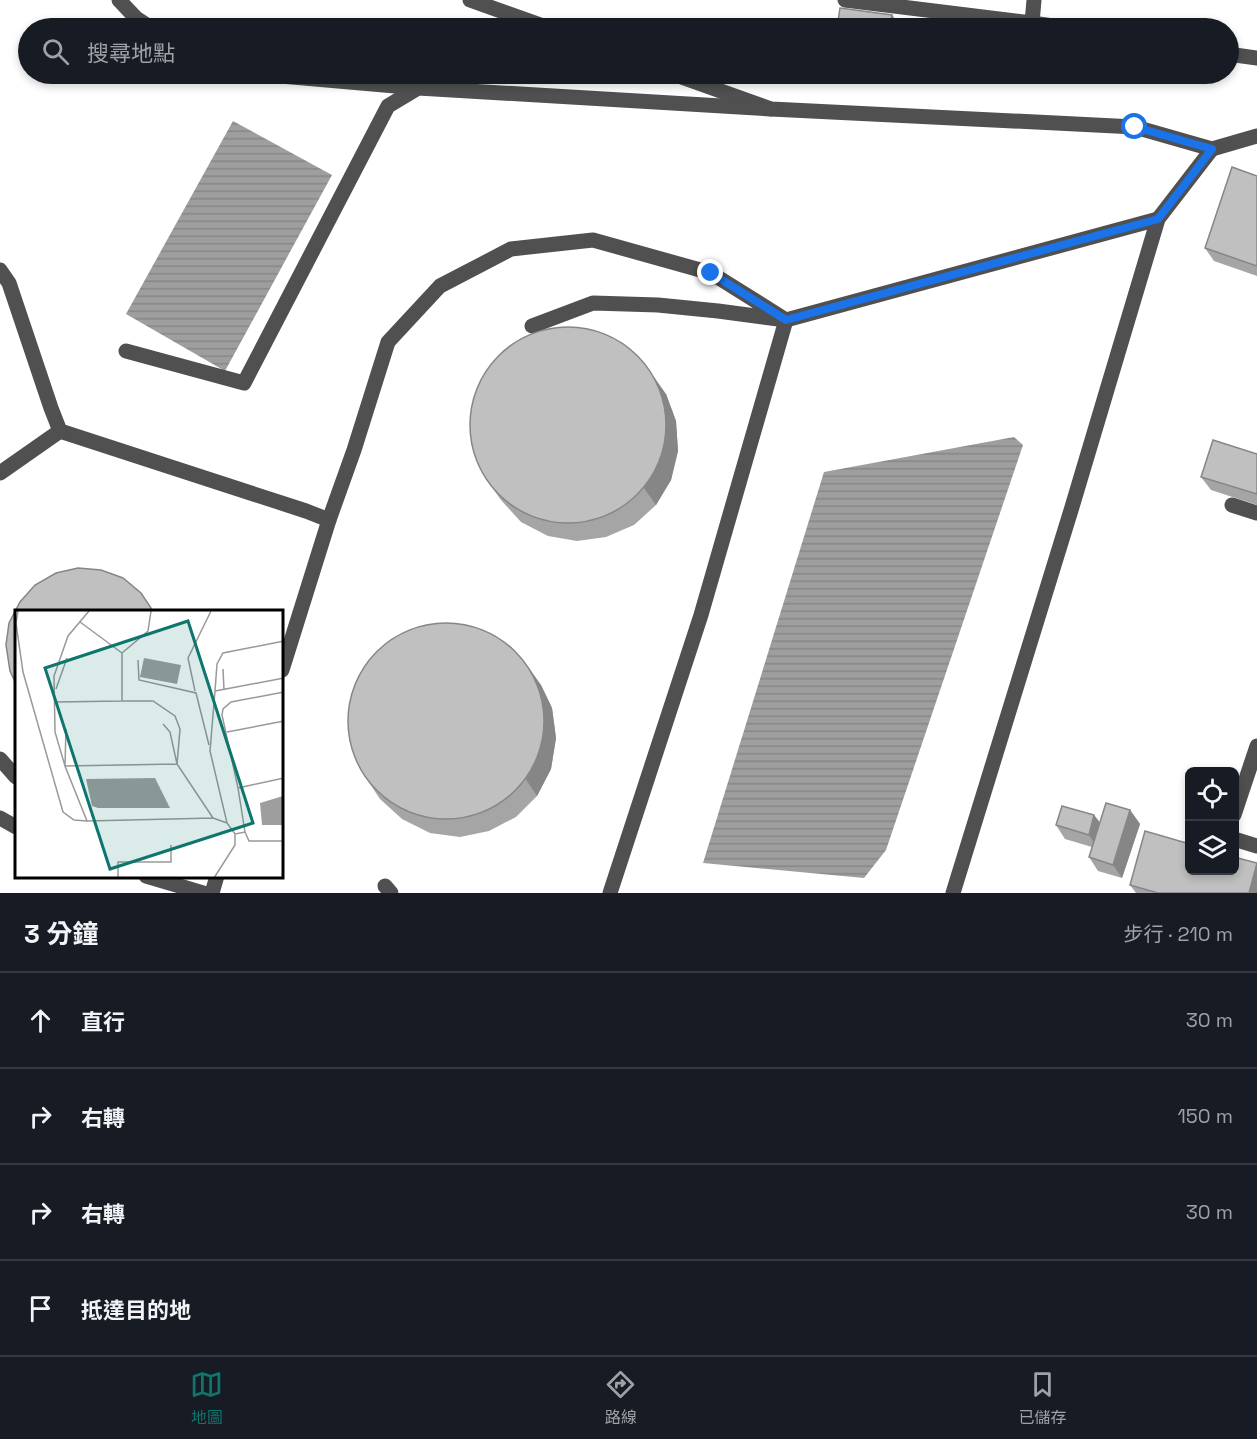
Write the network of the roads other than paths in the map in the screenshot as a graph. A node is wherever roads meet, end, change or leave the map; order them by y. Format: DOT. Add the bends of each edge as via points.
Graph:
graph roads {
  1 [pos="119,0"];
  2 [pos="470,0"];
  3 [pos="845,0"];
  4 [pos="1034,0"];
  5 [pos="136,18"];
  6 [pos="521,18"];
  7 [pos="991,18"];
  8 [pos="1032,18"];
  9 [pos="1239,56"];
  10 [pos="1257,58"];
  11 [pos="372,84"];
  12 [pos="701,84"];
  13 [pos="418,88"];
  14 [pos="771,109"];
  15 [pos="1257,136"];
  16 [pos="1212,149"];
  17 [pos="1158,219"];
  18 [pos="0,270"];
  19 [pos="786,320"];
  20 [pos="532,326"];
  21 [pos="126,351"];
  22 [pos="60,431"];
  23 [pos="0,473"];
  24 [pos="1232,505"];
  25 [pos="1257,513"];
  26 [pos="329,520"];
  27 [pos="284,664"];
  28 [pos="1257,746"];
  29 [pos="0,759"];
  30 [pos="15,776"];
  31 [pos="1239,800"];
  32 [pos="0,818"];
  33 [pos="15,826"];
  34 [pos="1239,841"];
  35 [pos="1257,846"];
  36 [pos="153,878"];
  37 [pos="216,878"];
  38 [pos="203,893"];
  39 [pos="212,893"];
  40 [pos="610,893"];
  41 [pos="953,893"];
  1 -- 5 [label="street"];
  2 -- 6 [label="street"];
  3 -- 7 [label="street"];
  4 -- 8 [label="street"];
  9 -- 10 [label="street"];
  11 -- 13 [label="street"];
  12 -- 14 [label="street"];
  13 -- 14 [label="street"];
  13 -- 21 [label="street" via="388,106 244,383"];
  14 -- 16 [label="street" via="1135,127"];
  15 -- 16 [label="street"];
  16 -- 17 [label="street"];
  17 -- 19 [label="street"];
  17 -- 41 [label="street"];
  18 -- 22 [label="street" via="9,283"];
  19 -- 20 [label="street" via="658,305 593,303"];
  19 -- 26 [label="street" via="711,273 593,240 511,249 440,286 388,342"];
  19 -- 40 [label="street" via="701,615"];
  22 -- 23 [label="street"];
  22 -- 26 [label="street"];
  24 -- 25 [label="street"];
  26 -- 27 [label="street"];
  28 -- 31 [label="street"];
  29 -- 30 [label="street"];
  32 -- 33 [label="street"];
  34 -- 35 [label="street"];
  36 -- 38 [label="street"];
  37 -- 39 [label="street"];
}
